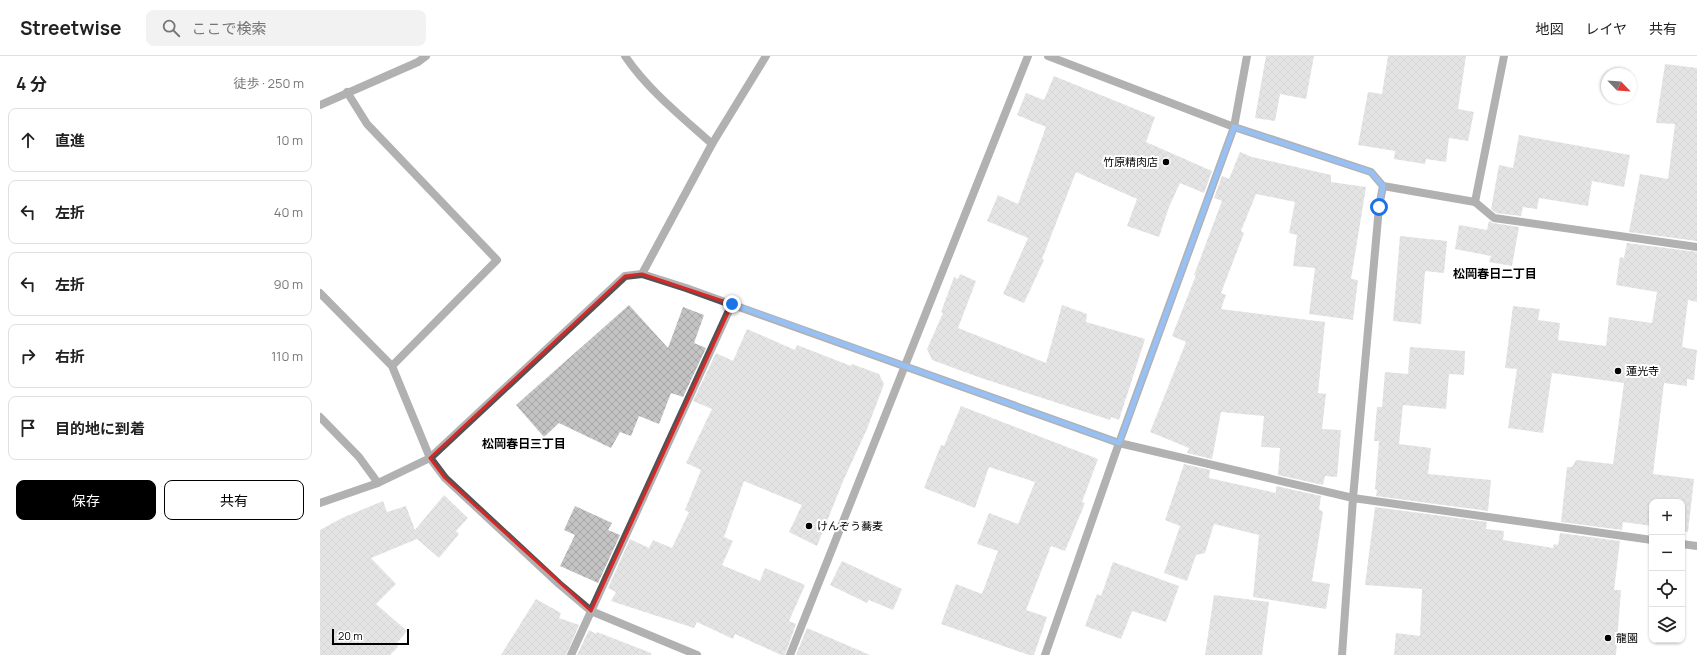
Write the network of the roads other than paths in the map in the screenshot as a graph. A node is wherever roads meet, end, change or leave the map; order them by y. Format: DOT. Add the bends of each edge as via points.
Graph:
graph roads {
  1 [pos="426,56"];
  2 [pos="625,56"];
  3 [pos="766,56"];
  4 [pos="1028,56"];
  5 [pos="1048,56"];
  6 [pos="1247,56"];
  7 [pos="1504,56"];
  8 [pos="347,92"];
  9 [pos="320,105"];
  10 [pos="1234,127"];
  11 [pos="712,144"];
  12 [pos="1383,186"];
  13 [pos="1475,202"];
  14 [pos="1697,247"];
  15 [pos="642,274"];
  16 [pos="320,293"];
  17 [pos="732,304"];
  18 [pos="392,366"];
  19 [pos="905,366"];
  20 [pos="320,417"];
  21 [pos="1119,443"];
  22 [pos="430,458"];
  23 [pos="378,483"];
  24 [pos="1353,498"];
  25 [pos="320,503"];
  26 [pos="1649,540"];
  27 [pos="1685,544"];
  28 [pos="1697,546"];
  29 [pos="591,611"];
  30 [pos="571,655"];
  31 [pos="697,655"];
  32 [pos="790,655"];
  33 [pos="1045,655"];
  34 [pos="1342,655"];
  1 -- 8 [label="street" via="418,62"];
  2 -- 11 [label="street" via="672,108"];
  3 -- 11 [label="street"];
  4 -- 19 [label="street"];
  5 -- 10 [label="street"];
  6 -- 10 [label="street"];
  7 -- 13 [label="street"];
  8 -- 9 [label="street"];
  8 -- 18 [label="street" via="367,124 497,260"];
  10 -- 12 [label="street" via="1371,172"];
  10 -- 21 [label="street"];
  11 -- 15 [label="street"];
  12 -- 13 [label="street"];
  12 -- 24 [label="street"];
  13 -- 14 [label="street" via="1494,218"];
  15 -- 17 [label="street"];
  15 -- 22 [label="street" via="625,276"];
  16 -- 18 [label="street"];
  17 -- 19 [label="street"];
  17 -- 29 [label="street"];
  18 -- 22 [label="street"];
  19 -- 21 [label="street"];
  19 -- 32 [label="street"];
  20 -- 23 [label="street" via="359,457"];
  21 -- 24 [label="street"];
  21 -- 33 [label="street"];
  22 -- 23 [label="street"];
  22 -- 29 [label="street" via="445,478"];
  23 -- 25 [label="street"];
  24 -- 26 [label="street"];
  24 -- 34 [label="street"];
  27 -- 28 [label="street"];
  29 -- 30 [label="street"];
  29 -- 31 [label="street"];
}
